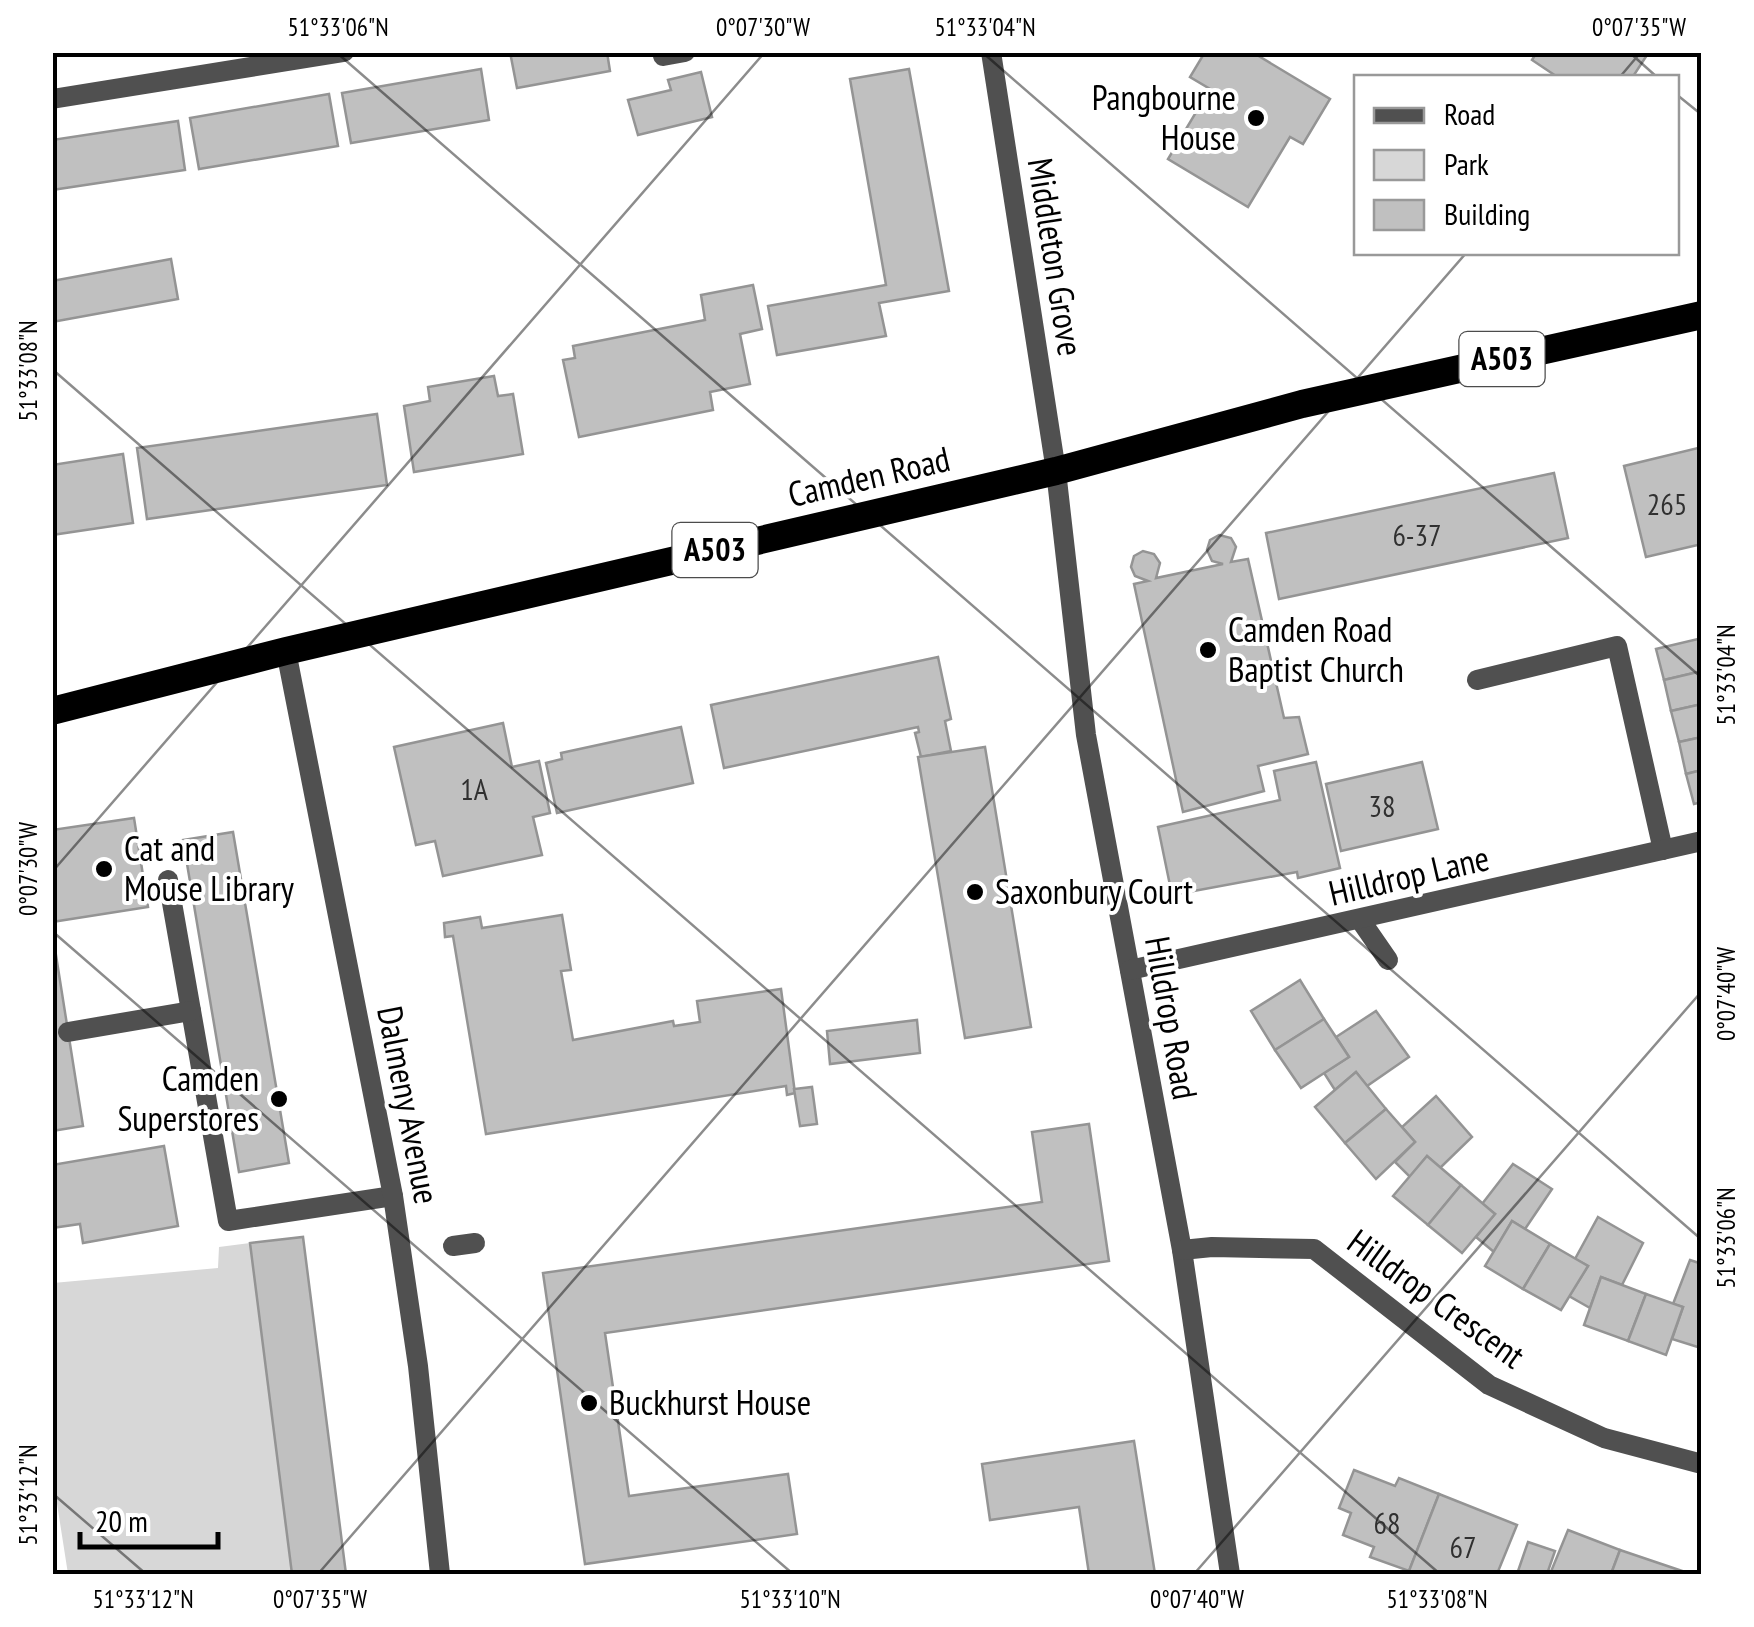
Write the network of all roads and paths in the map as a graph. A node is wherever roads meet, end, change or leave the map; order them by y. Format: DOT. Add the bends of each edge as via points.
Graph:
graph roads {
  1 [pos="344,52"];
  2 [pos="685,52"];
  3 [pos="991,52"];
  4 [pos="663,56"];
  5 [pos="52,99"];
  6 [pos="1702,316"];
  7 [pos="1056,471"];
  8 [pos="286,651"];
  9 [pos="1478,680"];
  10 [pos="52,711"];
  11 [pos="1702,841"];
  12 [pos="1663,850"];
  13 [pos="168,880"];
  14 [pos="1360,920"];
  15 [pos="1388,960"];
  16 [pos="1130,970"];
  17 [pos="191,1011"];
  18 [pos="68,1032"];
  19 [pos="394,1196"];
  20 [pos="475,1243"];
  21 [pos="453,1246"];
  22 [pos="1182,1250"];
  23 [pos="1702,1464"];
  24 [pos="440,1574"];
  25 [pos="1230,1574"];
  1 -- 5 [label="street"];
  2 -- 4 [label="street"];
  3 -- 7 [label="street, Middleton Grove"];
  6 -- 7 [label="highway, Camden Road / A503" via="1302,404"];
  7 -- 8 [label="highway, Camden Road / A503"];
  7 -- 16 [label="street, Hilldrop Road" via="1086,735"];
  8 -- 10 [label="highway, Camden Road / A503"];
  8 -- 19 [label="street, Dalmeny Avenue"];
  9 -- 12 [label="street" via="1616,646"];
  11 -- 12 [label="street, Hilldrop Lane"];
  12 -- 14 [label="street, Hilldrop Lane"];
  13 -- 17 [label="street"];
  14 -- 15 [label="street"];
  14 -- 16 [label="street, Hilldrop Lane"];
  16 -- 22 [label="street, Hilldrop Road"];
  17 -- 18 [label="street"];
  17 -- 19 [label="street" via="228,1221"];
  19 -- 24 [label="street, Dalmeny Avenue"];
  20 -- 21 [label="street"];
  22 -- 23 [label="street, Hilldrop Crescent" via="1314,1249 1490,1385 1604,1438"];
  22 -- 25 [label="street, Hilldrop Road"];
}
